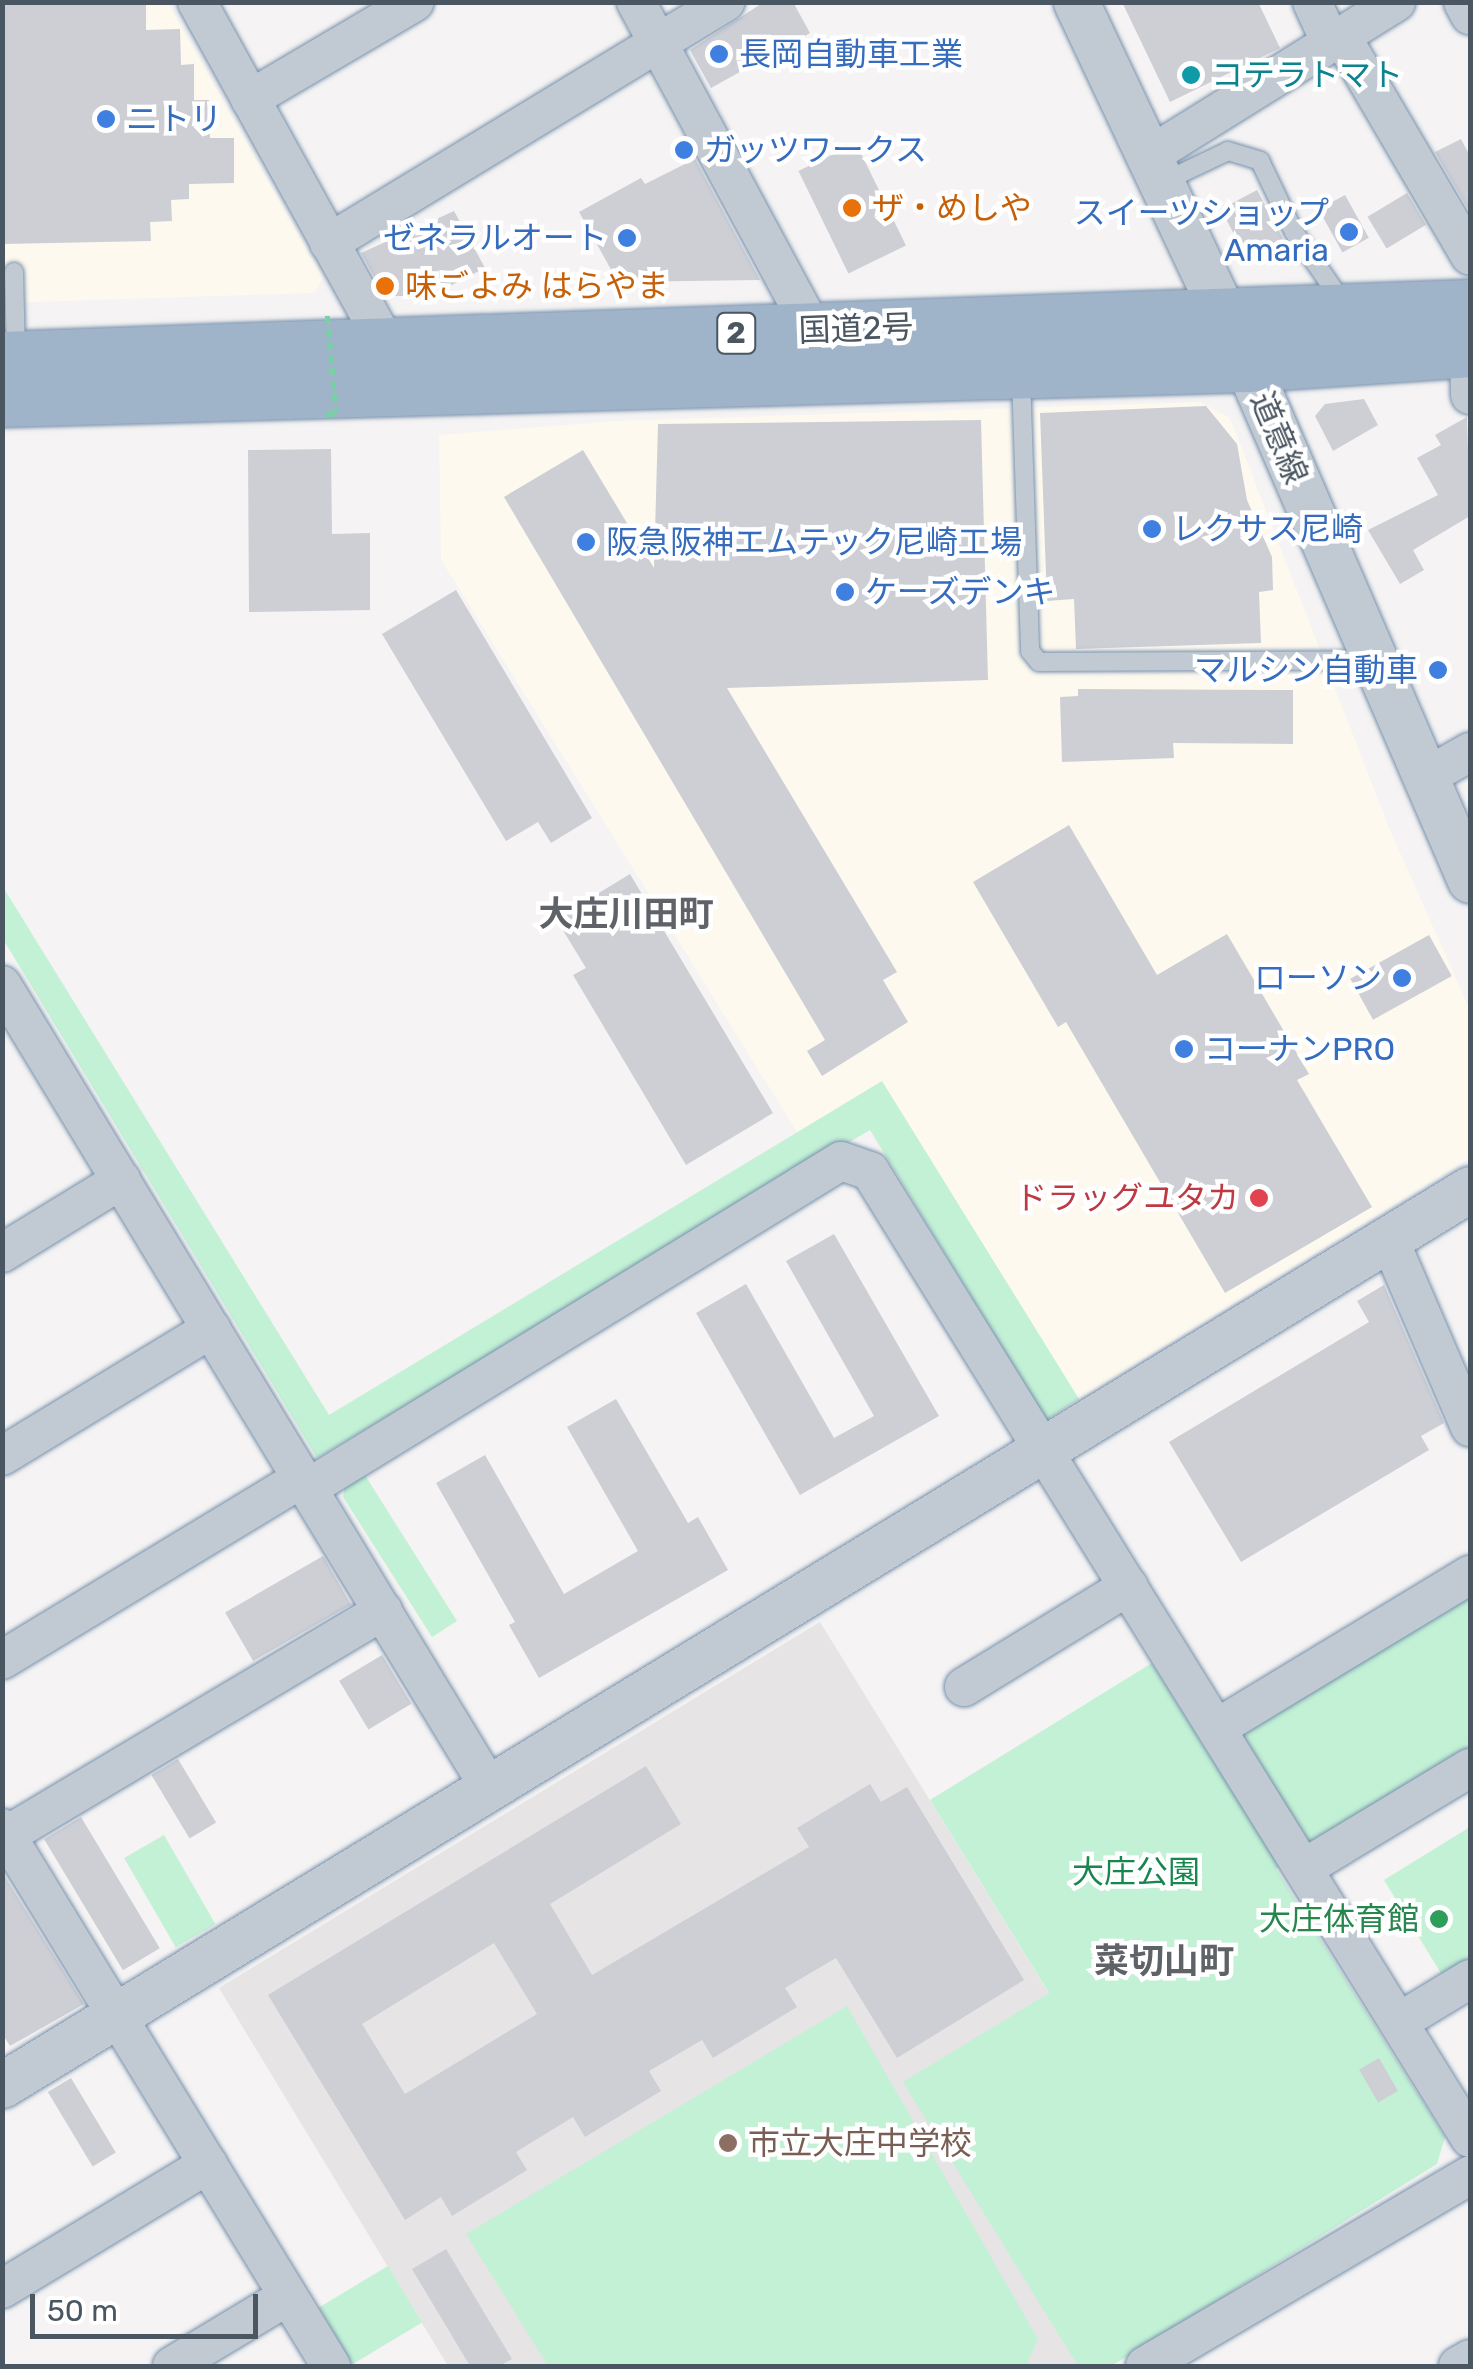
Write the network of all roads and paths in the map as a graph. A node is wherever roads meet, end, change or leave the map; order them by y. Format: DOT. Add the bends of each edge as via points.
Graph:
graph roads {
  1 [pos="197,2"];
  2 [pos="415,2"];
  3 [pos="636,2"];
  4 [pos="726,2"];
  5 [pos="1076,2"];
  6 [pos="1312,2"];
  7 [pos="1396,2"];
  8 [pos="1463,2"];
  9 [pos="1470,15"];
  10 [pos="1330,41"];
  11 [pos="658,44"];
  12 [pos="250,100"];
  13 [pos="1155,170"];
  14 [pos="329,243"];
  15 [pos="1470,256"];
  16 [pos="14,272"];
  17 [pos="326,310"];
  18 [pos="1348,312"];
  19 [pos="813,331"];
  20 [pos="1236,340"];
  21 [pos="385,342"];
  22 [pos="1470,350"];
  23 [pos="1021,370"];
  24 [pos="7,372"];
  25 [pos="324,414"];
  26 [pos="1376,660"];
  27 [pos="1470,752"];
  28 [pos="1426,777"];
  29 [pos="1470,880"];
  30 [pos="2,985"];
  31 [pos="18,1044"];
  32 [pos="121,1180"];
  33 [pos="1470,1190"];
  34 [pos="1390,1239"];
  35 [pos="2,1253"];
  36 [pos="211,1329"];
  37 [pos="1470,1427"];
  38 [pos="1044,1449"];
  39 [pos="2,1456"];
  40 [pos="305,1483"];
  41 [pos="1470,1576"];
  42 [pos="1129,1586"];
  43 [pos="383,1611"];
  44 [pos="2,1660"];
  45 [pos="964,1687"];
  46 [pos="1217,1728"];
  47 [pos="1470,1768"];
  48 [pos="489,1786"];
  49 [pos="8,1846"];
  50 [pos="1304,1868"];
  51 [pos="1470,1979"];
  52 [pos="117,2016"];
  53 [pos="1399,2022"];
  54 [pos="2,2085"];
  55 [pos="1470,2138"];
  56 [pos="208,2164"];
  57 [pos="1470,2175"];
  58 [pos="2,2289"];
  59 [pos="288,2296"];
  60 [pos="1470,2359"];
  61 [pos="172,2366"];
  62 [pos="331,2366"];
  63 [pos="1145,2366"];
  64 [pos="1458,2366"];
  1 -- 12 [label="street"];
  2 -- 12 [label="street"];
  3 -- 11 [label="street"];
  4 -- 11 [label="street"];
  5 -- 13 [label="street, 道意線"];
  6 -- 10 [label="street"];
  7 -- 10 [label="street"];
  8 -- 9 [label="street"];
  10 -- 13 [label="street"];
  10 -- 15 [label="street" via="1347,46"];
  11 -- 14 [label="street"];
  11 -- 19 [label="street"];
  12 -- 14 [label="street"];
  13 -- 18 [label="lane" via="1228,151 1260,161 1294,232"];
  13 -- 20 [label="street, 道意線"];
  14 -- 21 [label="street"];
  16 -- 24 [label="lane"];
  17 -- 25 [label="path, bridge" via="336,414"];
  18 -- 20 [label="highway, 国道2号 / 2"];
  18 -- 22 [label="highway, 国道2号 / 2"];
  19 -- 20 [label="highway, 国道2号 / 2"];
  19 -- 21 [label="highway, 国道2号 / 2"];
  20 -- 22 [label="highway, 国道2号 / 2"];
  20 -- 23 [label="highway, 国道2号 / 2"];
  20 -- 26 [label="street, 道意線"];
  21 -- 24 [label="highway, 国道2号 / 2"];
  23 -- 24 [label="highway, 国道2号 / 2"];
  23 -- 26 [label="lane" via="1030,651 1039,662"];
  26 -- 28 [label="street, 道意線"];
  27 -- 28 [label="street"];
  28 -- 29 [label="street, 道意線"];
  30 -- 31 [label="street"];
  31 -- 32 [label="street"];
  32 -- 35 [label="street"];
  32 -- 36 [label="street"];
  33 -- 34 [label="street"];
  34 -- 37 [label="street"];
  34 -- 38 [label="street"];
  36 -- 39 [label="street"];
  36 -- 40 [label="street"];
  38 -- 40 [label="street" via="870,1171 841,1162"];
  38 -- 42 [label="street"];
  38 -- 48 [label="street"];
  40 -- 43 [label="street"];
  40 -- 44 [label="street"];
  41 -- 46 [label="street"];
  42 -- 45 [label="street"];
  42 -- 46 [label="street"];
  43 -- 48 [label="street"];
  43 -- 49 [label="street"];
  46 -- 50 [label="street"];
  47 -- 50 [label="street"];
  48 -- 52 [label="street"];
  49 -- 52 [label="street"];
  50 -- 53 [label="street"];
  51 -- 53 [label="street"];
  52 -- 54 [label="street"];
  52 -- 56 [label="street"];
  53 -- 55 [label="street"];
  56 -- 58 [label="street"];
  56 -- 59 [label="street"];
  57 -- 63 [label="street"];
  59 -- 61 [label="street"];
  59 -- 62 [label="street"];
  60 -- 64 [label="street"];
}
